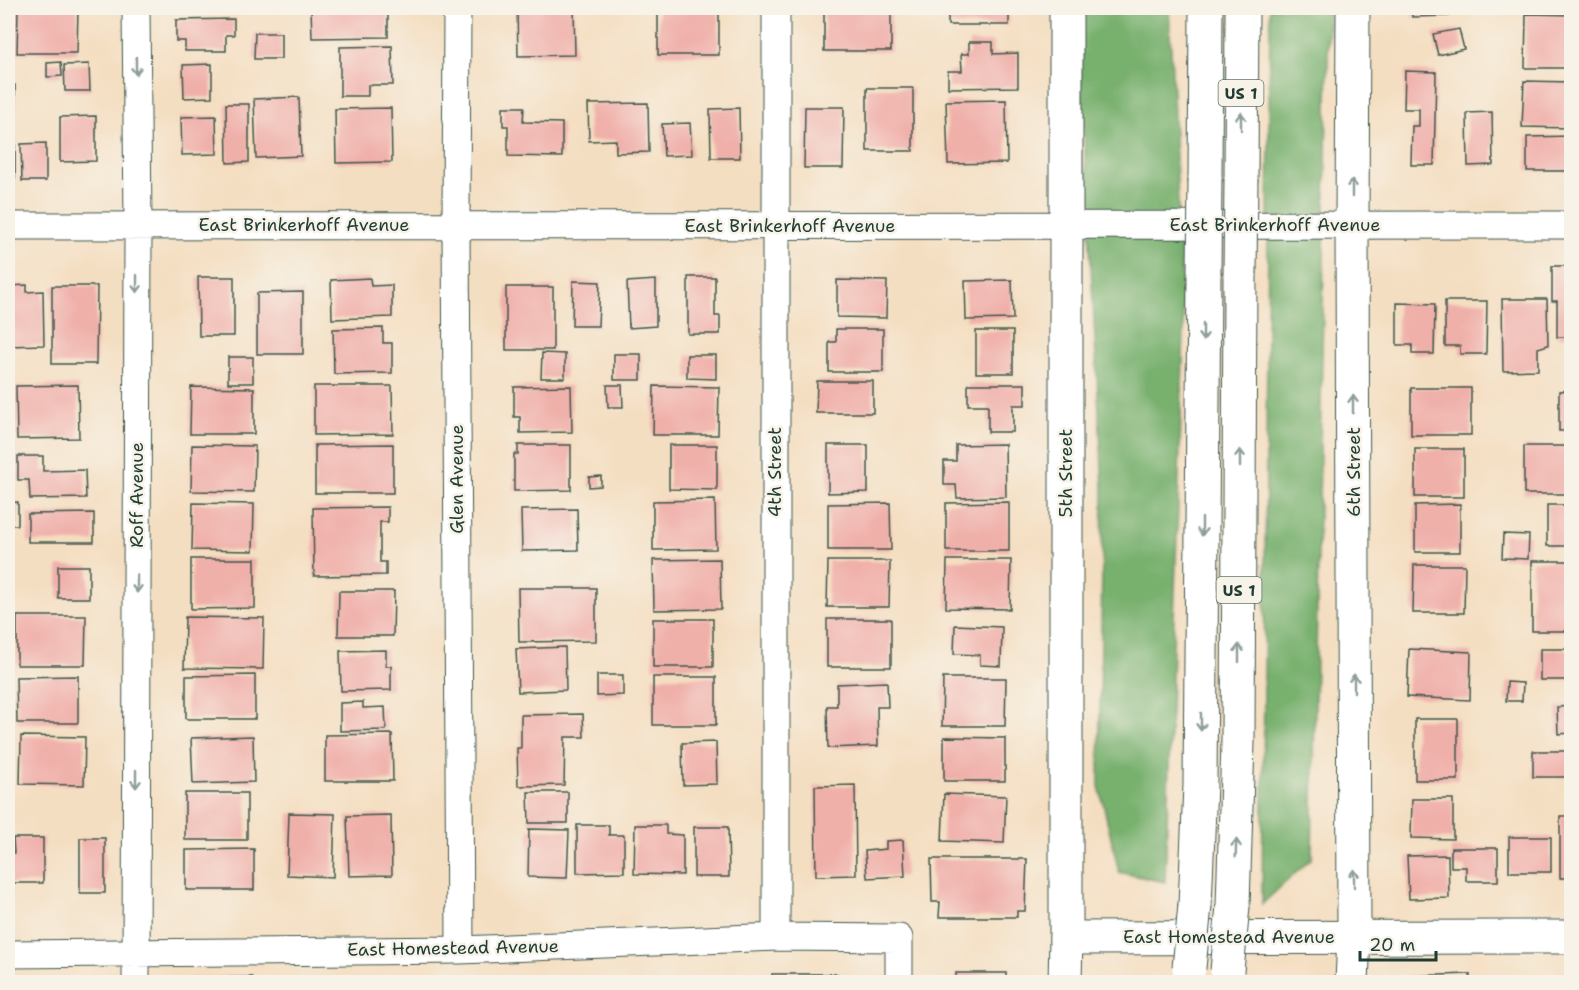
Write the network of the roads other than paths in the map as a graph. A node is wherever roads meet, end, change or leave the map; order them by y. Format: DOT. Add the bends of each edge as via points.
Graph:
graph roads {
  1 [pos="136,8"];
  2 [pos="457,8"];
  3 [pos="776,8"];
  4 [pos="1066,8"];
  5 [pos="1206,8"];
  6 [pos="1242,8"];
  7 [pos="1353,8"];
  8 [pos="456,224"];
  9 [pos="1352,224"];
  10 [pos="138,225"];
  11 [pos="1572,225"];
  12 [pos="8,226"];
  13 [pos="775,226"];
  14 [pos="1066,226"];
  15 [pos="776,937"];
  16 [pos="1354,937"];
  17 [pos="1572,937"];
  18 [pos="1066,938"];
  19 [pos="460,950"];
  20 [pos="136,952"];
  21 [pos="8,954"];
  22 [pos="1188,975"];
  23 [pos="1226,976"];
  24 [pos="136,982"];
  25 [pos="899,982"];
  26 [pos="1065,982"];
  27 [pos="1352,982"];
  1 -- 10 [label="street, Roff Avenue, one-way"];
  2 -- 8 [label="street, Glen Avenue"];
  3 -- 13 [label="street, 4th Street"];
  4 -- 14 [label="main road, 5th Street"];
  5 -- 22 [label="main road, US 1, one-way, bridge" via="1200,785 1196,905"];
  23 -- 6 [label="main road, US 1, one-way, bridge" via="1233,906 1239,742"];
  9 -- 7 [label="main road, 6th Street, one-way"];
  8 -- 10 [label="street, East Brinkerhoff Avenue"];
  8 -- 13 [label="street, East Brinkerhoff Avenue"];
  8 -- 19 [label="street, Glen Avenue"];
  9 -- 11 [label="street, East Brinkerhoff Avenue"];
  9 -- 14 [label="street, East Brinkerhoff Avenue"];
  16 -- 9 [label="main road, 6th Street, one-way"];
  10 -- 12 [label="street, East Brinkerhoff Avenue"];
  10 -- 20 [label="street, Roff Avenue, one-way"];
  13 -- 14 [label="street, East Brinkerhoff Avenue"];
  13 -- 15 [label="street, 4th Street"];
  14 -- 18 [label="main road, 5th Street"];
  15 -- 19 [label="street, East Homestead Avenue"];
  15 -- 25 [label="street, East Homestead Avenue" via="899,938"];
  16 -- 17 [label="main road, East Homestead Avenue"];
  16 -- 18 [label="main road, East Homestead Avenue"];
  16 -- 27 [label="main road, 6th Street"];
  18 -- 26 [label="main road, 5th Street"];
  19 -- 20 [label="street, East Homestead Avenue"];
  20 -- 21 [label="street, East Homestead Avenue"];
  20 -- 24 [label="street, Roff Avenue"];
}
